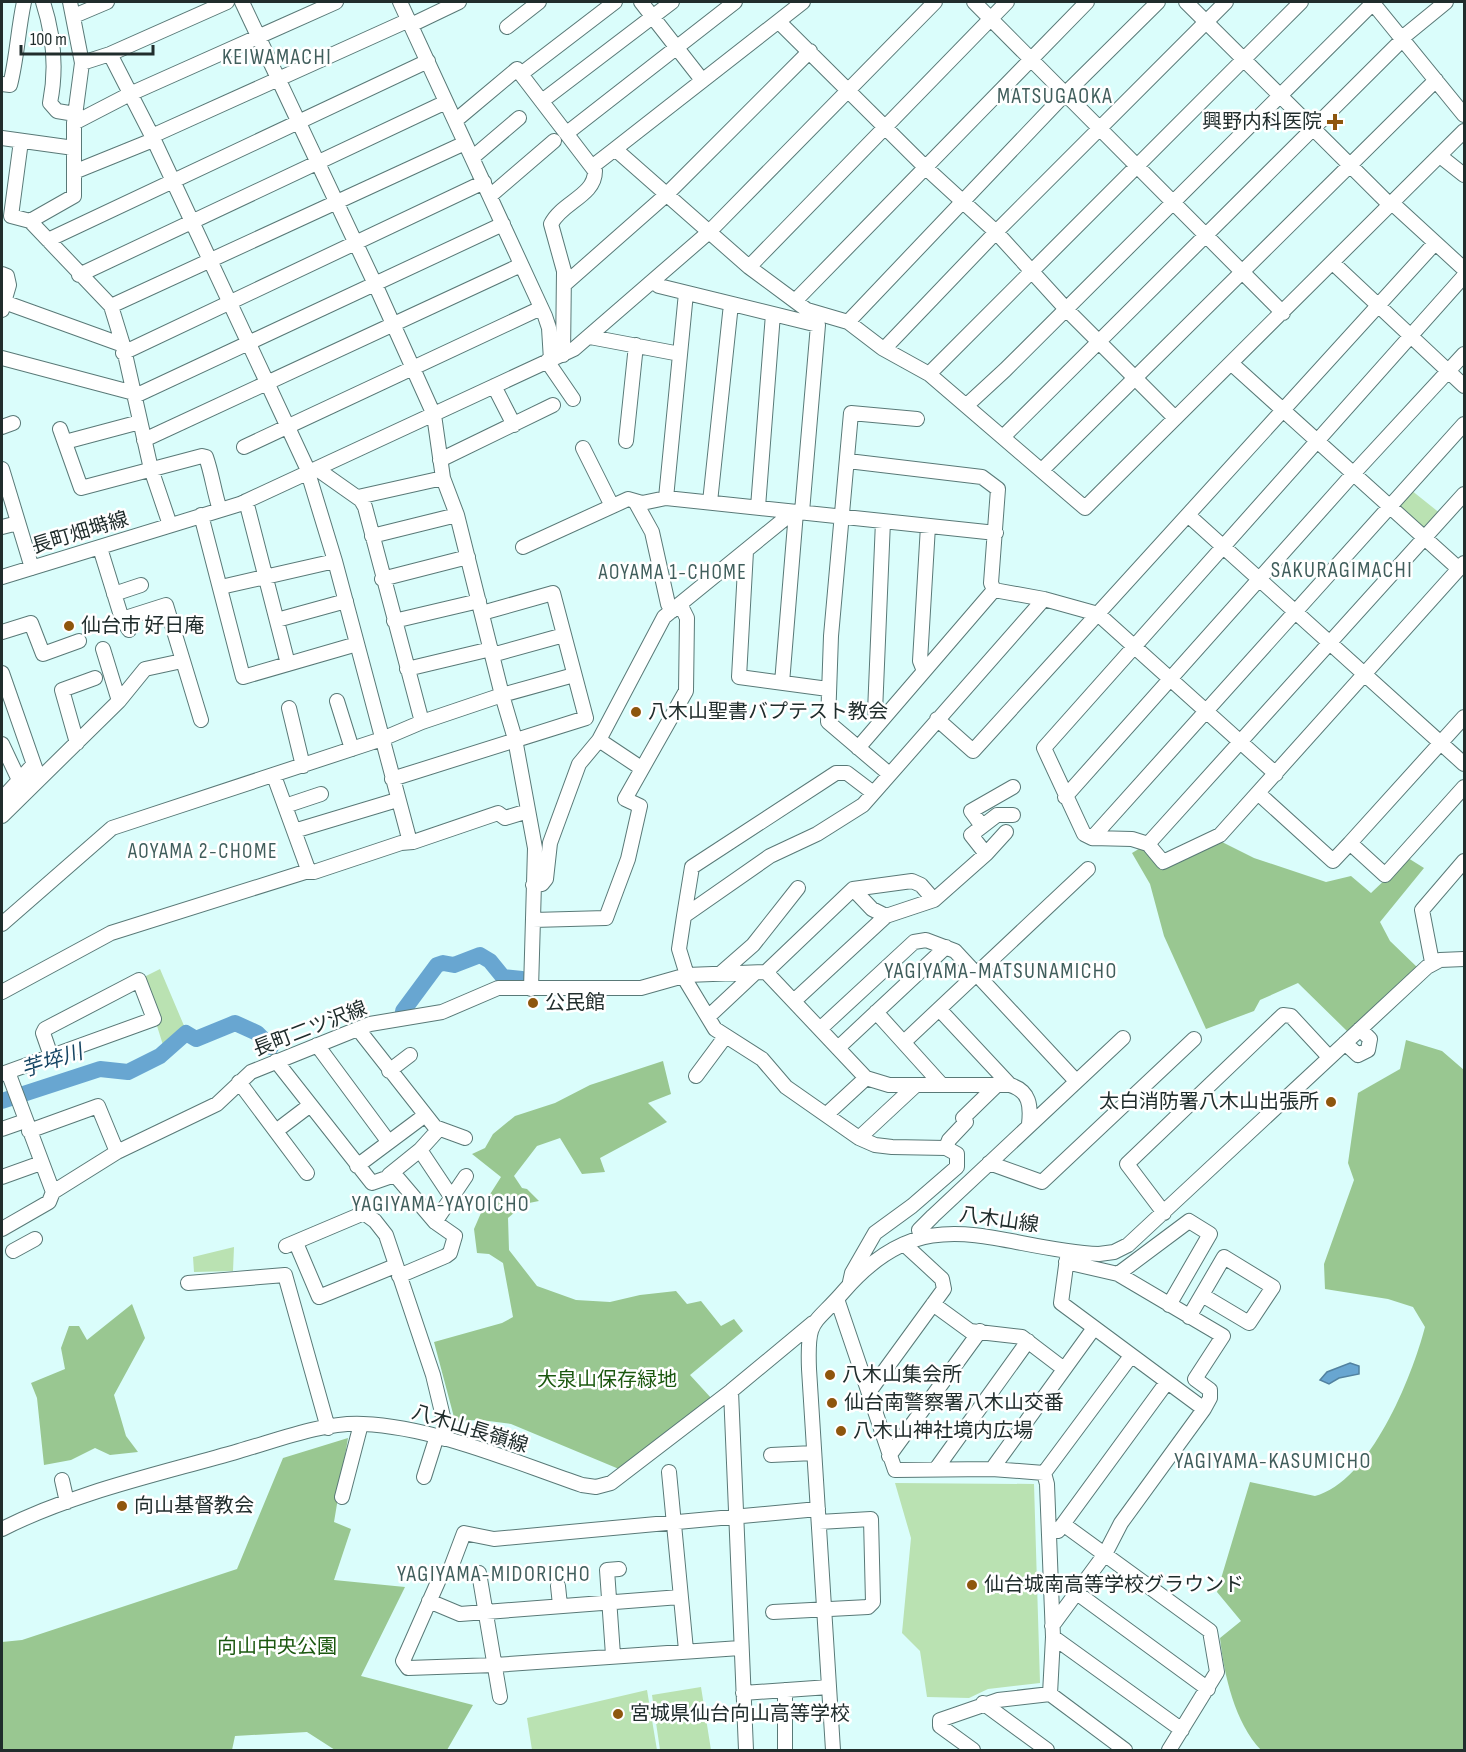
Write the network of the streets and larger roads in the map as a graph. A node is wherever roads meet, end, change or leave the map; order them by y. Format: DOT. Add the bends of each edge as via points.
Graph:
graph roads {
  1 [pos="24,2"];
  2 [pos="43,2"];
  3 [pos="70,2"];
  4 [pos="107,2"];
  5 [pos="227,2"];
  6 [pos="242,2"];
  7 [pos="336,2"];
  8 [pos="400,2"];
  9 [pos="459,2"];
  10 [pos="539,2"];
  11 [pos="615,2"];
  12 [pos="640,2"];
  13 [pos="672,2"];
  14 [pos="735,2"];
  15 [pos="803,2"];
  16 [pos="935,2"];
  17 [pos="974,2"];
  18 [pos="1007,2"];
  19 [pos="1087,2"];
  20 [pos="1158,2"];
  21 [pos="1186,2"];
  22 [pos="1226,2"];
  23 [pos="1301,2"];
  24 [pos="1373,2"];
  25 [pos="1446,2"];
  26 [pos="520,8"];
  27 [pos="74,16"];
  28 [pos="653,16"];
  29 [pos="990,18"];
  30 [pos="1206,21"];
  31 [pos="778,22"];
  32 [pos="410,23"];
  33 [pos="507,27"];
  34 [pos="258,36"];
  35 [pos="1403,39"];
  36 [pos="676,47"];
  37 [pos="810,51"];
  38 [pos="110,54"];
  39 [pos="1030,58"];
  40 [pos="1242,60"];
  41 [pos="428,61"];
  42 [pos="82,63"];
  43 [pos="521,74"];
  44 [pos="279,79"];
  45 [pos="702,80"];
  46 [pos="1436,80"];
  47 [pos="2,84"];
  48 [pos="849,90"];
  49 [pos="130,94"];
  50 [pos="1065,94"];
  51 [pos="1280,95"];
  52 [pos="542,101"];
  53 [pos="446,102"];
  54 [pos="1464,115"];
  55 [pos="519,118"];
  56 [pos="75,119"];
  57 [pos="455,121"];
  58 [pos="299,122"];
  59 [pos="885,126"];
  60 [pos="1098,129"];
  61 [pos="1313,129"];
  62 [pos="1464,131"];
  63 [pos="567,133"];
  64 [pos="2,138"];
  65 [pos="153,138"];
  66 [pos="21,141"];
  67 [pos="554,141"];
  68 [pos="465,143"];
  69 [pos="74,148"];
  70 [pos="615,148"];
  71 [pos="1440,156"];
  72 [pos="472,158"];
  73 [pos="318,162"];
  74 [pos="1135,165"];
  75 [pos="1349,165"];
  76 [pos="593,166"];
  77 [pos="925,167"];
  78 [pos="74,172"];
  79 [pos="1464,175"];
  80 [pos="172,182"];
  81 [pos="487,189"];
  82 [pos="666,195"];
  83 [pos="336,201"];
  84 [pos="962,201"];
  85 [pos="1173,202"];
  86 [pos="1391,204"];
  87 [pos="30,220"];
  88 [pos="191,222"];
  89 [pos="503,224"];
  90 [pos="709,232"];
  91 [pos="996,232"];
  92 [pos="1206,236"];
  93 [pos="48,240"];
  94 [pos="1435,243"];
  95 [pos="355,244"];
  96 [pos="208,261"];
  97 [pos="1333,263"];
  98 [pos="521,265"];
  99 [pos="749,267"];
  100 [pos="1031,269"];
  101 [pos="1464,269"];
  102 [pos="1242,272"];
  103 [pos="2,274"];
  104 [pos="79,274"];
  105 [pos="1464,276"];
  106 [pos="653,281"];
  107 [pos="375,284"];
  108 [pos="565,284"];
  109 [pos="686,293"];
  110 [pos="795,301"];
  111 [pos="228,302"];
  112 [pos="731,304"];
  113 [pos="1378,305"];
  114 [pos="3,306"];
  115 [pos="111,306"];
  116 [pos="541,308"];
  117 [pos="1066,309"];
  118 [pos="1283,313"];
  119 [pos="773,314"];
  120 [pos="848,322"];
  121 [pos="393,325"];
  122 [pos="1411,336"];
  123 [pos="590,337"];
  124 [pos="1098,342"];
  125 [pos="248,344"];
  126 [pos="636,345"];
  127 [pos="123,349"];
  128 [pos="884,349"];
  129 [pos="680,354"];
  130 [pos="1464,354"];
  131 [pos="2,358"];
  132 [pos="554,359"];
  133 [pos="1232,364"];
  134 [pos="414,369"];
  135 [pos="1448,371"];
  136 [pos="929,374"];
  137 [pos="1136,377"];
  138 [pos="267,384"];
  139 [pos="494,386"];
  140 [pos="1464,386"];
  141 [pos="134,395"];
  142 [pos="573,399"];
  143 [pos="553,405"];
  144 [pos="967,405"];
  145 [pos="1283,409"];
  146 [pos="434,415"];
  147 [pos="1175,418"];
  148 [pos="917,419"];
  149 [pos="140,422"];
  150 [pos="1464,424"];
  151 [pos="514,425"];
  152 [pos="287,428"];
  153 [pos="1004,436"];
  154 [pos="144,440"];
  155 [pos="1316,440"];
  156 [pos="626,441"];
  157 [pos="244,447"];
  158 [pos="583,448"];
  159 [pos="440,460"];
  160 [pos="848,461"];
  161 [pos="2,469"];
  162 [pos="151,469"];
  163 [pos="1042,470"];
  164 [pos="313,471"];
  165 [pos="1353,474"];
  166 [pos="444,478"];
  167 [pos="1464,494"];
  168 [pos="5,497"];
  169 [pos="357,497"];
  170 [pos="666,498"];
  171 [pos="246,501"];
  172 [pos="710,502"];
  173 [pos="636,503"];
  174 [pos="612,506"];
  175 [pos="1390,506"];
  176 [pos="758,507"];
  177 [pos="220,510"];
  178 [pos="797,512"];
  179 [pos="201,515"];
  180 [pos="457,515"];
  181 [pos="1188,515"];
  182 [pos="842,516"];
  183 [pos="883,522"];
  184 [pos="18,523"];
  185 [pos="170,525"];
  186 [pos="928,526"];
  187 [pos="2,527"];
  188 [pos="996,533"];
  189 [pos="372,536"];
  190 [pos="1424,538"];
  191 [pos="1222,545"];
  192 [pos="523,547"];
  193 [pos="100,548"];
  194 [pos="746,550"];
  195 [pos="468,557"];
  196 [pos="335,561"];
  197 [pos="1462,566"];
  198 [pos="32,568"];
  199 [pos="266,576"];
  200 [pos="2,577"];
  201 [pos="382,579"];
  202 [pos="1260,579"];
  203 [pos="141,585"];
  204 [pos="220,587"];
  205 [pos="994,590"];
  206 [pos="114,594"];
  207 [pos="1044,598"];
  208 [pos="346,601"];
  209 [pos="480,607"];
  210 [pos="676,608"];
  211 [pos="1296,611"];
  212 [pos="1098,614"];
  213 [pos="277,620"];
  214 [pos="394,621"];
  215 [pos="2,632"];
  216 [pos="564,635"];
  217 [pos="79,641"];
  218 [pos="1330,642"];
  219 [pos="357,644"];
  220 [pos="1133,645"];
  221 [pos="103,649"];
  222 [pos="492,652"];
  223 [pos="182,660"];
  224 [pos="288,664"];
  225 [pos="407,669"];
  226 [pos="924,671"];
  227 [pos="2,673"];
  228 [pos="1365,674"];
  229 [pos="574,675"];
  230 [pos="95,678"];
  231 [pos="1171,680"];
  232 [pos="782,683"];
  233 [pos="828,689"];
  234 [pos="502,695"];
  235 [pos="119,701"];
  236 [pos="337,701"];
  237 [pos="289,708"];
  238 [pos="1206,711"];
  239 [pos="1464,717"];
  240 [pos="883,719"];
  241 [pos="937,719"];
  242 [pos="201,720"];
  243 [pos="422,722"];
  244 [pos="382,739"];
  245 [pos="514,739"];
  246 [pos="599,740"];
  247 [pos="77,742"];
  248 [pos="1441,742"];
  249 [pos="1240,743"];
  250 [pos="2,744"];
  251 [pos="858,748"];
  252 [pos="351,749"];
  253 [pos="1464,764"];
  254 [pos="33,765"];
  255 [pos="303,766"];
  256 [pos="641,768"];
  257 [pos="888,773"];
  258 [pos="1276,774"];
  259 [pos="274,776"];
  260 [pos="39,779"];
  261 [pos="392,779"];
  262 [pos="19,780"];
  263 [pos="1013,787"];
  264 [pos="1464,787"];
  265 [pos="872,792"];
  266 [pos="1258,793"];
  267 [pos="321,794"];
  268 [pos="1065,797"];
  269 [pos="2,799"];
  270 [pos="398,800"];
  271 [pos="285,806"];
  272 [pos="528,811"];
  273 [pos="1013,815"];
  274 [pos="2,816"];
  275 [pos="982,826"];
  276 [pos="294,831"];
  277 [pos="1006,832"];
  278 [pos="1092,838"];
  279 [pos="410,842"];
  280 [pos="1350,843"];
  281 [pos="1148,844"];
  282 [pos="986,854"];
  283 [pos="1464,861"];
  284 [pos="1088,869"];
  285 [pos="309,872"];
  286 [pos="533,885"];
  287 [pos="798,888"];
  288 [pos="853,889"];
  289 [pos="934,900"];
  290 [pos="684,916"];
  291 [pos="886,916"];
  292 [pos="533,920"];
  293 [pos="2,924"];
  294 [pos="946,947"];
  295 [pos="1464,959"];
  296 [pos="1427,967"];
  297 [pos="721,973"];
  298 [pos="761,973"];
  299 [pos="976,974"];
  300 [pos="685,975"];
  301 [pos="531,988"];
  302 [pos="2,992"];
  303 [pos="795,1000"];
  304 [pos="939,1009"];
  305 [pos="876,1012"];
  306 [pos="708,1017"];
  307 [pos="821,1028"];
  308 [pos="358,1029"];
  309 [pos="1360,1029"];
  310 [pos="725,1037"];
  311 [pos="1123,1038"];
  312 [pos="1194,1039"];
  313 [pos="904,1042"];
  314 [pos="1345,1043"];
  315 [pos="317,1046"];
  316 [pos="840,1047"];
  317 [pos="410,1055"];
  318 [pos="51,1056"];
  319 [pos="1329,1057"];
  320 [pos="276,1061"];
  321 [pos="389,1071"];
  322 [pos="5,1073"];
  323 [pos="696,1076"];
  324 [pos="866,1078"];
  325 [pos="1076,1081"];
  326 [pos="239,1082"];
  327 [pos="941,1084"];
  328 [pos="1005,1084"];
  329 [pos="916,1085"];
  330 [pos="309,1106"];
  331 [pos="827,1114"];
  332 [pos="424,1116"];
  333 [pos="1029,1124"];
  334 [pos="27,1126"];
  335 [pos="2,1129"];
  336 [pos="439,1129"];
  337 [pos="276,1131"];
  338 [pos="465,1138"];
  339 [pos="859,1138"];
  340 [pos="388,1141"];
  341 [pos="946,1148"];
  342 [pos="420,1150"];
  343 [pos="117,1152"];
  344 [pos="41,1163"];
  345 [pos="989,1163"];
  346 [pos="357,1166"];
  347 [pos="307,1173"];
  348 [pos="389,1174"];
  349 [pos="2,1176"];
  350 [pos="466,1176"];
  351 [pos="53,1192"];
  352 [pos="452,1198"];
  353 [pos="1164,1213"];
  354 [pos="435,1222"];
  355 [pos="5,1228"];
  356 [pos="921,1237"];
  357 [pos="35,1239"];
  358 [pos="904,1244"];
  359 [pos="1067,1256"];
  360 [pos="397,1271"];
  361 [pos="1118,1274"];
  362 [pos="188,1282"];
  363 [pos="850,1284"];
  364 [pos="1202,1295"];
  365 [pos="837,1299"];
  366 [pos="933,1304"];
  367 [pos="1169,1305"];
  368 [pos="1189,1317"];
  369 [pos="813,1323"];
  370 [pos="1094,1328"];
  371 [pos="980,1331"];
  372 [pos="1028,1341"];
  373 [pos="1131,1356"];
  374 [pos="1064,1369"];
  375 [pos="1167,1382"];
  376 [pos="731,1391"];
  377 [pos="869,1392"];
  378 [pos="1204,1409"];
  379 [pos="361,1424"];
  380 [pos="328,1428"];
  381 [pos="441,1438"];
  382 [pos="814,1453"];
  383 [pos="771,1455"];
  384 [pos="889,1456"];
  385 [pos="936,1469"];
  386 [pos="992,1469"];
  387 [pos="669,1472"];
  388 [pos="1044,1473"];
  389 [pos="424,1477"];
  390 [pos="62,1479"];
  391 [pos="342,1497"];
  392 [pos="67,1502"];
  393 [pos="818,1515"];
  394 [pos="735,1518"];
  395 [pos="674,1524"];
  396 [pos="1063,1524"];
  397 [pos="2,1529"];
  398 [pos="1050,1542"];
  399 [pos="1105,1554"];
  400 [pos="619,1569"];
  401 [pos="479,1573"];
  402 [pos="558,1586"];
  403 [pos="1077,1593"];
  404 [pos="680,1597"];
  405 [pos="429,1601"];
  406 [pos="609,1602"];
  407 [pos="560,1605"];
  408 [pos="824,1610"];
  409 [pos="486,1612"];
  410 [pos="773,1612"];
  411 [pos="1053,1631"];
  412 [pos="740,1648"];
  413 [pos="686,1650"];
  414 [pos="613,1655"];
  415 [pos="495,1665"];
  416 [pos="829,1687"];
  417 [pos="785,1689"];
  418 [pos="743,1693"];
  419 [pos="1206,1693"];
  420 [pos="1050,1694"];
  421 [pos="500,1697"];
  422 [pos="983,1703"];
  423 [pos="1182,1730"];
  424 [pos="746,1750"];
  425 [pos="785,1750"];
  426 [pos="833,1750"];
  427 [pos="973,1750"];
  428 [pos="1047,1750"];
  429 [pos="1125,1750"];
  430 [pos="1169,1750"];
  431 [pos="1175,1750"];
  1 -- 47 [label="street" via="10,85"];
  2 -- 56 [label="street" via="55,57 50,103"];
  3 -- 27 [label="street"];
  4 -- 27 [label="street"];
  5 -- 38 [label="street"];
  6 -- 34 [label="street"];
  7 -- 34 [label="street"];
  8 -- 32 [label="street"];
  9 -- 32 [label="street"];
  10 -- 26 [label="street"];
  11 -- 43 [label="street"];
  12 -- 28 [label="street"];
  13 -- 28 [label="street"];
  14 -- 36 [label="street"];
  15 -- 31 [label="street"];
  16 -- 48 [label="street, 長町畑塒線"];
  17 -- 29 [label="street"];
  18 -- 29 [label="street"];
  19 -- 39 [label="street"];
  20 -- 50 [label="street"];
  21 -- 30 [label="street"];
  22 -- 30 [label="street"];
  23 -- 40 [label="street"];
  24 -- 35 [label="street"];
  24 -- 51 [label="street"];
  25 -- 35 [label="street"];
  26 -- 33 [label="street"];
  27 -- 42 [label="street"];
  28 -- 36 [label="street"];
  28 -- 52 [label="street"];
  29 -- 39 [label="street"];
  29 -- 59 [label="street"];
  30 -- 40 [label="street"];
  30 -- 60 [label="street"];
  31 -- 37 [label="street"];
  31 -- 45 [label="street"];
  32 -- 41 [label="street"];
  32 -- 44 [label="street"];
  34 -- 44 [label="street"];
  34 -- 49 [label="street"];
  35 -- 46 [label="street"];
  35 -- 61 [label="street"];
  36 -- 45 [label="street"];
  36 -- 63 [label="street"];
  37 -- 48 [label="street"];
  37 -- 82 [label="street"];
  38 -- 42 [label="street"];
  38 -- 49 [label="street"];
  39 -- 50 [label="street"];
  39 -- 77 [label="street"];
  40 -- 51 [label="street"];
  40 -- 74 [label="street"];
  41 -- 53 [label="street"];
  41 -- 58 [label="street"];
  42 -- 56 [label="street"];
  43 -- 52 [label="street"];
  43 -- 57 [label="street" via="518,69"];
  44 -- 58 [label="street"];
  44 -- 65 [label="street"];
  45 -- 70 [label="street"];
  46 -- 54 [label="street"];
  46 -- 75 [label="street"];
  48 -- 59 [label="street"];
  48 -- 90 [label="street, 長町畑塒線"];
  49 -- 56 [label="street"];
  49 -- 65 [label="street"];
  50 -- 60 [label="street"];
  50 -- 84 [label="street"];
  51 -- 61 [label="street"];
  51 -- 85 [label="street"];
  52 -- 63 [label="street"];
  53 -- 57 [label="street"];
  53 -- 73 [label="street"];
  55 -- 72 [label="street"];
  56 -- 69 [label="street"];
  57 -- 68 [label="street"];
  58 -- 73 [label="street"];
  58 -- 80 [label="street"];
  59 -- 77 [label="street"];
  59 -- 99 [label="street"];
  60 -- 74 [label="street"];
  60 -- 91 [label="street"];
  61 -- 75 [label="street"];
  61 -- 92 [label="street"];
  62 -- 71 [label="street"];
  63 -- 76 [label="street"];
  64 -- 66 [label="street"];
  65 -- 78 [label="street"];
  65 -- 80 [label="street"];
  66 -- 69 [label="street"];
  66 -- 87 [label="street" via="11,216"];
  67 -- 81 [label="street"];
  68 -- 72 [label="street"];
  68 -- 83 [label="street"];
  69 -- 78 [label="street"];
  70 -- 76 [label="street"];
  70 -- 82 [label="street"];
  71 -- 79 [label="street"];
  71 -- 86 [label="street"];
  72 -- 81 [label="street"];
  73 -- 83 [label="street"];
  73 -- 88 [label="street"];
  74 -- 85 [label="street"];
  74 -- 100 [label="street"];
  75 -- 86 [label="street"];
  75 -- 102 [label="street"];
  76 -- 108 [label="street" via="595,180 591,187 555,214 551,224"];
  77 -- 84 [label="street"];
  77 -- 110 [label="street"];
  78 -- 87 [label="street" via="74,196"];
  80 -- 88 [label="street"];
  80 -- 93 [label="street"];
  81 -- 89 [label="street"];
  81 -- 95 [label="street"];
  82 -- 90 [label="street"];
  82 -- 108 [label="street"];
  83 -- 95 [label="street"];
  83 -- 96 [label="street"];
  84 -- 91 [label="street"];
  84 -- 120 [label="street"];
  85 -- 92 [label="street"];
  85 -- 117 [label="street"];
  86 -- 94 [label="street"];
  86 -- 97 [label="street"];
  87 -- 93 [label="street"];
  88 -- 96 [label="street"];
  88 -- 104 [label="street"];
  89 -- 98 [label="street"];
  89 -- 107 [label="street"];
  90 -- 99 [label="street"];
  90 -- 106 [label="street, 長町畑塒線"];
  91 -- 100 [label="street"];
  91 -- 128 [label="street"];
  92 -- 102 [label="street"];
  92 -- 124 [label="street"];
  93 -- 104 [label="street"];
  94 -- 101 [label="street"];
  94 -- 113 [label="street"];
  95 -- 107 [label="street"];
  95 -- 111 [label="street"];
  96 -- 111 [label="street"];
  96 -- 115 [label="street"];
  97 -- 113 [label="street"];
  97 -- 118 [label="street"];
  98 -- 116 [label="street"];
  98 -- 121 [label="street"];
  99 -- 110 [label="street"];
  100 -- 117 [label="street"];
  100 -- 136 [label="street"];
  102 -- 118 [label="street"];
  102 -- 137 [label="street"];
  103 -- 114 [label="street" via="7,276 9,285"];
  104 -- 115 [label="street"];
  105 -- 122 [label="street"];
  106 -- 109 [label="street"];
  106 -- 123 [label="street, 長町畑塒線"];
  107 -- 121 [label="street"];
  107 -- 125 [label="street"];
  108 -- 132 [label="street"];
  109 -- 112 [label="street"];
  109 -- 129 [label="street"];
  110 -- 120 [label="street" via="807,309"];
  111 -- 125 [label="street"];
  111 -- 127 [label="street"];
  112 -- 119 [label="street"];
  112 -- 172 [label="street"];
  113 -- 122 [label="street"];
  113 -- 145 [label="street"];
  114 -- 127 [label="street"];
  115 -- 127 [label="street"];
  116 -- 132 [label="street"];
  116 -- 134 [label="street"];
  117 -- 124 [label="street"];
  117 -- 144 [label="street"];
  118 -- 133 [label="street"];
  119 -- 176 [label="street"];
  119 -- 178 [label="street" via="818,325"];
  120 -- 128 [label="street"];
  121 -- 134 [label="street"];
  121 -- 138 [label="street"];
  122 -- 135 [label="street"];
  122 -- 155 [label="street"];
  123 -- 126 [label="street"];
  123 -- 132 [label="street, 長町畑塒線"];
  124 -- 137 [label="street"];
  124 -- 153 [label="street"];
  125 -- 138 [label="street"];
  125 -- 141 [label="street"];
  126 -- 129 [label="street"];
  126 -- 156 [label="street"];
  127 -- 141 [label="street"];
  128 -- 136 [label="street"];
  129 -- 170 [label="street"];
  130 -- 135 [label="street"];
  131 -- 141 [label="street"];
  132 -- 139 [label="street, 長町畑塒線"];
  132 -- 142 [label="street"];
  133 -- 145 [label="street"];
  133 -- 147 [label="street"];
  134 -- 146 [label="street"];
  134 -- 152 [label="street"];
  135 -- 140 [label="street"];
  135 -- 165 [label="street"];
  136 -- 144 [label="street"];
  137 -- 147 [label="street"];
  137 -- 163 [label="street"];
  138 -- 152 [label="street"];
  138 -- 154 [label="street"];
  139 -- 146 [label="street, 長町畑塒線"];
  139 -- 151 [label="street"];
  141 -- 149 [label="street"];
  143 -- 151 [label="street"];
  144 -- 153 [label="street"];
  145 -- 155 [label="street"];
  145 -- 181 [label="street"];
  146 -- 159 [label="street"];
  146 -- 164 [label="street, 長町畑塒線"];
  147 -- 163 [label="street" via="1084,508"];
  148 -- 160 [label="street" via="851,413"];
  149 -- 154 [label="street"];
  149 -- 162 [label="street" via="62,436 81,488"];
  150 -- 175 [label="street"];
  151 -- 159 [label="street"];
  152 -- 157 [label="street"];
  152 -- 164 [label="street"];
  153 -- 163 [label="street"];
  154 -- 162 [label="street"];
  155 -- 165 [label="street"];
  155 -- 191 [label="street"];
  158 -- 174 [label="street"];
  159 -- 166 [label="street"];
  160 -- 182 [label="street"];
  160 -- 188 [label="street" via="982,477 998,489"];
  161 -- 168 [label="street"];
  162 -- 177 [label="street" via="206,457"];
  162 -- 185 [label="street"];
  164 -- 169 [label="street"];
  164 -- 171 [label="street, 長町畑塒線"];
  164 -- 196 [label="street"];
  165 -- 175 [label="street"];
  165 -- 202 [label="street"];
  166 -- 169 [label="street"];
  166 -- 180 [label="street"];
  167 -- 190 [label="street"];
  168 -- 184 [label="street"];
  169 -- 189 [label="street" via="365,507"];
  170 -- 172 [label="street"];
  170 -- 173 [label="street"];
  171 -- 177 [label="street, 長町畑塒線"];
  171 -- 199 [label="street"];
  172 -- 176 [label="street"];
  173 -- 174 [label="street" via="627,499"];
  173 -- 210 [label="street" via="652,532 668,604"];
  174 -- 192 [label="street"];
  175 -- 190 [label="street"];
  175 -- 211 [label="street"];
  176 -- 178 [label="street"];
  177 -- 179 [label="street, 長町畑塒線"];
  178 -- 182 [label="street"];
  178 -- 194 [label="street"];
  178 -- 232 [label="street"];
  179 -- 185 [label="street, 長町畑塒線"];
  179 -- 204 [label="street"];
  180 -- 189 [label="street"];
  180 -- 195 [label="street"];
  181 -- 191 [label="street"];
  181 -- 212 [label="street"];
  182 -- 183 [label="street"];
  182 -- 233 [label="street"];
  183 -- 186 [label="street"];
  183 -- 240 [label="street" via="875,712"];
  184 -- 187 [label="street"];
  184 -- 198 [label="street"];
  185 -- 193 [label="street, 長町畑塒線"];
  186 -- 188 [label="street"];
  186 -- 226 [label="street" via="920,661"];
  188 -- 205 [label="street" via="991,583"];
  189 -- 201 [label="street"];
  190 -- 197 [label="street"];
  190 -- 218 [label="street"];
  191 -- 202 [label="street"];
  191 -- 220 [label="street"];
  193 -- 198 [label="street, 長町畑塒線"];
  193 -- 206 [label="street"];
  194 -- 210 [label="street"];
  194 -- 232 [label="street" via="739,677"];
  195 -- 201 [label="street"];
  195 -- 209 [label="street"];
  196 -- 199 [label="street"];
  196 -- 208 [label="street"];
  197 -- 228 [label="street"];
  198 -- 200 [label="street, 長町畑塒線"];
  199 -- 204 [label="street"];
  199 -- 213 [label="street"];
  201 -- 214 [label="street"];
  202 -- 211 [label="street"];
  202 -- 231 [label="street"];
  203 -- 206 [label="street"];
  204 -- 224 [label="street" via="243,677"];
  205 -- 207 [label="street"];
  205 -- 226 [label="street"];
  206 -- 223 [label="street" via="125,625 166,605"];
  207 -- 212 [label="street"];
  207 -- 241 [label="street"];
  208 -- 213 [label="street"];
  208 -- 219 [label="street"];
  209 -- 214 [label="street"];
  209 -- 216 [label="street" via="553,593"];
  209 -- 222 [label="street"];
  210 -- 246 [label="street" via="664,617"];
  210 -- 256 [label="street" via="687,618 686,691"];
  211 -- 218 [label="street"];
  211 -- 238 [label="street"];
  212 -- 220 [label="street"];
  212 -- 241 [label="street" via="973,751"];
  213 -- 224 [label="street"];
  214 -- 225 [label="street"];
  215 -- 217 [label="street" via="31,623 43,654"];
  216 -- 222 [label="street"];
  216 -- 229 [label="street"];
  218 -- 228 [label="street"];
  218 -- 249 [label="street"];
  219 -- 224 [label="street"];
  219 -- 244 [label="street"];
  220 -- 231 [label="street"];
  220 -- 268 [label="street" via="1044,748"];
  221 -- 235 [label="street"];
  222 -- 225 [label="street"];
  222 -- 234 [label="street"];
  223 -- 235 [label="street" via="146,669"];
  223 -- 242 [label="street"];
  225 -- 243 [label="street"];
  226 -- 240 [label="street"];
  227 -- 254 [label="street"];
  228 -- 248 [label="street"];
  228 -- 258 [label="street"];
  229 -- 234 [label="street"];
  229 -- 245 [label="street" via="586,718"];
  230 -- 247 [label="street" via="62,690"];
  231 -- 238 [label="street"];
  231 -- 268 [label="street"];
  232 -- 233 [label="street"];
  233 -- 251 [label="street" via="828,722"];
  234 -- 243 [label="street"];
  234 -- 245 [label="street"];
  235 -- 247 [label="street"];
  236 -- 252 [label="street"];
  237 -- 255 [label="street"];
  238 -- 249 [label="street"];
  238 -- 278 [label="street"];
  239 -- 248 [label="street"];
  240 -- 251 [label="street"];
  241 -- 257 [label="street"];
  243 -- 244 [label="street"];
  244 -- 252 [label="street"];
  244 -- 261 [label="street"];
  245 -- 261 [label="street"];
  245 -- 272 [label="street"];
  246 -- 256 [label="street"];
  246 -- 286 [label="street" via="579,764 550,843 546,879"];
  247 -- 260 [label="street"];
  248 -- 253 [label="street"];
  248 -- 280 [label="street"];
  249 -- 258 [label="street"];
  249 -- 281 [label="street"];
  250 -- 262 [label="street"];
  251 -- 257 [label="street"];
  252 -- 255 [label="street"];
  254 -- 260 [label="street"];
  254 -- 262 [label="street"];
  255 -- 259 [label="street"];
  256 -- 292 [label="street" via="625,799 640,806 628,859 606,918"];
  257 -- 265 [label="street"];
  258 -- 266 [label="street"];
  259 -- 271 [label="street"];
  259 -- 293 [label="street" via="112,828"];
  260 -- 274 [label="street"];
  261 -- 270 [label="street"];
  262 -- 269 [label="street"];
  263 -- 275 [label="street" via="971,811"];
  264 -- 280 [label="street" via="1385,875"];
  265 -- 290 [label="street" via="863,805 817,834 770,856"];
  265 -- 290 [label="street" via="847,773 836,773 692,867"];
  266 -- 280 [label="street" via="1333,861"];
  266 -- 281 [label="street" via="1220,835 1163,862"];
  267 -- 271 [label="street"];
  268 -- 278 [label="street" via="1084,834"];
  270 -- 276 [label="street"];
  270 -- 279 [label="street"];
  271 -- 276 [label="street"];
  272 -- 279 [label="street" via="505,818 498,813"];
  272 -- 286 [label="street" via="535,848"];
  273 -- 275 [label="street" via="997,815"];
  275 -- 282 [label="street" via="971,836"];
  276 -- 285 [label="street"];
  277 -- 282 [label="street"];
  278 -- 281 [label="street" via="1132,839"];
  279 -- 285 [label="street"];
  282 -- 289 [label="street"];
  283 -- 296 [label="street" via="1422,910"];
  284 -- 299 [label="street"];
  285 -- 302 [label="street" via="111,933"];
  286 -- 292 [label="street"];
  287 -- 297 [label="street" via="753,945"];
  288 -- 289 [label="street" via="912,881"];
  288 -- 291 [label="street" via="872,909"];
  288 -- 298 [label="street"];
  289 -- 291 [label="street"];
  290 -- 300 [label="street" via="679,949"];
  291 -- 303 [label="street"];
  292 -- 301 [label="street"];
  294 -- 299 [label="street" via="955,951"];
  294 -- 305 [label="street"];
  294 -- 307 [label="street" via="926,940 914,942"];
  295 -- 296 [label="street" via="1440,960"];
  296 -- 309 [label="street, 八木山線"];
  297 -- 298 [label="street, 長町二ツ沢線"];
  297 -- 300 [label="street, 長町二ツ沢線"];
  298 -- 303 [label="street"];
  298 -- 306 [label="street"];
  299 -- 304 [label="street"];
  299 -- 325 [label="street"];
  300 -- 301 [label="street, 長町二ツ沢線" via="641,988"];
  300 -- 306 [label="street"];
  301 -- 308 [label="street, 長町二ツ沢線" via="498,988 442,1012"];
  303 -- 307 [label="street"];
  304 -- 313 [label="street"];
  304 -- 328 [label="street"];
  305 -- 313 [label="street"];
  305 -- 316 [label="street"];
  306 -- 310 [label="street"];
  307 -- 316 [label="street"];
  308 -- 315 [label="street, 長町二ツ沢線"];
  308 -- 321 [label="street"];
  309 -- 314 [label="street, 八木山線"];
  309 -- 314 [label="street" via="1370,1039 1368,1050 1359,1055"];
  310 -- 323 [label="street"];
  310 -- 331 [label="street" via="762,1059 786,1087"];
  311 -- 325 [label="street"];
  312 -- 345 [label="street" via="1042,1182"];
  313 -- 327 [label="street"];
  314 -- 319 [label="street, 八木山線"];
  315 -- 320 [label="street, 長町二ツ沢線"];
  315 -- 340 [label="street"];
  316 -- 324 [label="street"];
  317 -- 321 [label="street"];
  318 -- 318 [label="street" via="154,1019 139,980 45,1029"];
  318 -- 322 [label="street"];
  319 -- 353 [label="street, 八木山線"];
  319 -- 353 [label="street" via="1291,1016 1283,1016 1127,1164"];
  320 -- 326 [label="street, 長町二ツ沢線"];
  320 -- 330 [label="street"];
  321 -- 332 [label="street"];
  322 -- 334 [label="street"];
  324 -- 329 [label="street" via="889,1085"];
  324 -- 331 [label="street"];
  325 -- 333 [label="street"];
  326 -- 337 [label="street"];
  326 -- 343 [label="street, 長町二ツ沢線" via="217,1104"];
  327 -- 328 [label="street"];
  327 -- 329 [label="street"];
  328 -- 333 [label="street" via="1019,1088 1026,1096"];
  328 -- 341 [label="street" via="963,1118 966,1122"];
  329 -- 339 [label="street"];
  330 -- 337 [label="street"];
  330 -- 346 [label="street"];
  331 -- 339 [label="street"];
  332 -- 336 [label="street"];
  332 -- 340 [label="street"];
  333 -- 345 [label="street"];
  334 -- 335 [label="street"];
  334 -- 343 [label="street" via="98,1106"];
  334 -- 344 [label="street"];
  336 -- 338 [label="street"];
  336 -- 342 [label="street"];
  337 -- 347 [label="street"];
  339 -- 341 [label="street" via="892,1147"];
  340 -- 346 [label="street"];
  341 -- 363 [label="street" via="957,1154 957,1167 875,1233 852,1272"];
  342 -- 348 [label="street"];
  342 -- 352 [label="street"];
  343 -- 351 [label="street, 長町二ツ沢線"];
  344 -- 349 [label="street"];
  344 -- 351 [label="street"];
  345 -- 356 [label="street" via="919,1230"];
  346 -- 348 [label="street" via="372,1183"];
  348 -- 354 [label="street" via="395,1175"];
  350 -- 352 [label="street"];
  351 -- 355 [label="street, 長町二ツ沢線" via="49,1202"];
  352 -- 354 [label="street"];
  353 -- 359 [label="street, 八木山線" via="1128,1245 1114,1252"];
  354 -- 360 [label="street" via="455,1236 450,1253"];
  355 -- 357 [label="street" via="16,1249"];
  356 -- 358 [label="street, 八木山線"];
  356 -- 359 [label="street, 八木山線" via="952,1232"];
  358 -- 363 [label="street, 八木山線" via="883,1255"];
  358 -- 366 [label="street" via="942,1279 944,1289"];
  359 -- 361 [label="street"];
  359 -- 370 [label="street" via="1061,1303"];
  360 -- 360 [label="street" via="386,1235 364,1213 291,1244 319,1297"];
  360 -- 381 [label="street" via="433,1375 446,1429"];
  361 -- 367 [label="street"];
  361 -- 367 [label="street" via="1189,1221 1210,1234"];
  362 -- 380 [label="street" via="285,1275"];
  363 -- 365 [label="street, 八木山線"];
  364 -- 364 [label="street" via="1224,1257 1273,1287 1249,1323"];
  364 -- 368 [label="street"];
  365 -- 369 [label="street, 八木山線"];
  365 -- 377 [label="street"];
  366 -- 371 [label="street" via="970,1331"];
  366 -- 377 [label="street"];
  367 -- 368 [label="street"];
  368 -- 378 [label="street" via="1223,1336 1195,1379 1210,1390"];
  369 -- 376 [label="street, 八木山長嶺線"];
  369 -- 382 [label="street" via="808,1344"];
  370 -- 373 [label="street"];
  370 -- 374 [label="street"];
  371 -- 372 [label="street"];
  371 -- 384 [label="street"];
  372 -- 374 [label="street"];
  372 -- 385 [label="street"];
  373 -- 375 [label="street"];
  373 -- 388 [label="street"];
  374 -- 386 [label="street"];
  375 -- 378 [label="street"];
  375 -- 396 [label="street"];
  376 -- 381 [label="street, 八木山長嶺線" via="618,1479 596,1487"];
  376 -- 394 [label="street"];
  377 -- 384 [label="street"];
  378 -- 399 [label="street" via="1121,1523"];
  379 -- 380 [label="street, 八木山長嶺線"];
  379 -- 381 [label="street, 八木山長嶺線" via="411,1429"];
  379 -- 391 [label="street"];
  380 -- 392 [label="street, 八木山長嶺線"];
  381 -- 389 [label="street"];
  382 -- 383 [label="street"];
  382 -- 393 [label="street"];
  384 -- 385 [label="street" via="898,1471"];
  385 -- 386 [label="street"];
  386 -- 388 [label="street"];
  387 -- 395 [label="street"];
  388 -- 398 [label="street"];
  390 -- 392 [label="street"];
  392 -- 397 [label="street, 八木山長嶺線"];
  393 -- 394 [label="street"];
  393 -- 408 [label="street"];
  393 -- 408 [label="street" via="871,1519 873,1602 868,1607"];
  394 -- 395 [label="street"];
  394 -- 412 [label="street"];
  395 -- 404 [label="street"];
  395 -- 405 [label="street" via="494,1539 464,1533 450,1570 441,1575"];
  396 -- 398 [label="street"];
  396 -- 399 [label="street"];
  398 -- 411 [label="street"];
  399 -- 403 [label="street"];
  399 -- 419 [label="street" via="1210,1631 1217,1672"];
  400 -- 406 [label="street" via="607,1570"];
  401 -- 409 [label="street"];
  402 -- 407 [label="street"];
  403 -- 411 [label="street"];
  403 -- 419 [label="street"];
  404 -- 406 [label="street"];
  404 -- 413 [label="street"];
  405 -- 409 [label="street" via="460,1614"];
  405 -- 415 [label="street" via="403,1661 408,1668"];
  406 -- 407 [label="street"];
  406 -- 414 [label="street"];
  407 -- 409 [label="street" via="522,1602"];
  408 -- 410 [label="street"];
  408 -- 416 [label="street"];
  409 -- 415 [label="street"];
  411 -- 420 [label="street"];
  411 -- 423 [label="street"];
  412 -- 413 [label="street"];
  412 -- 418 [label="street"];
  413 -- 414 [label="street"];
  414 -- 415 [label="street"];
  415 -- 421 [label="street"];
  416 -- 417 [label="street"];
  416 -- 426 [label="street"];
  417 -- 418 [label="street"];
  417 -- 425 [label="street"];
  418 -- 424 [label="street"];
  419 -- 423 [label="street"];
  419 -- 431 [label="street" via="1205,1705"];
  420 -- 422 [label="street"];
  420 -- 429 [label="street"];
  422 -- 427 [label="street" via="940,1720 939,1726"];
  422 -- 428 [label="street"];
  423 -- 430 [label="street"];
}
